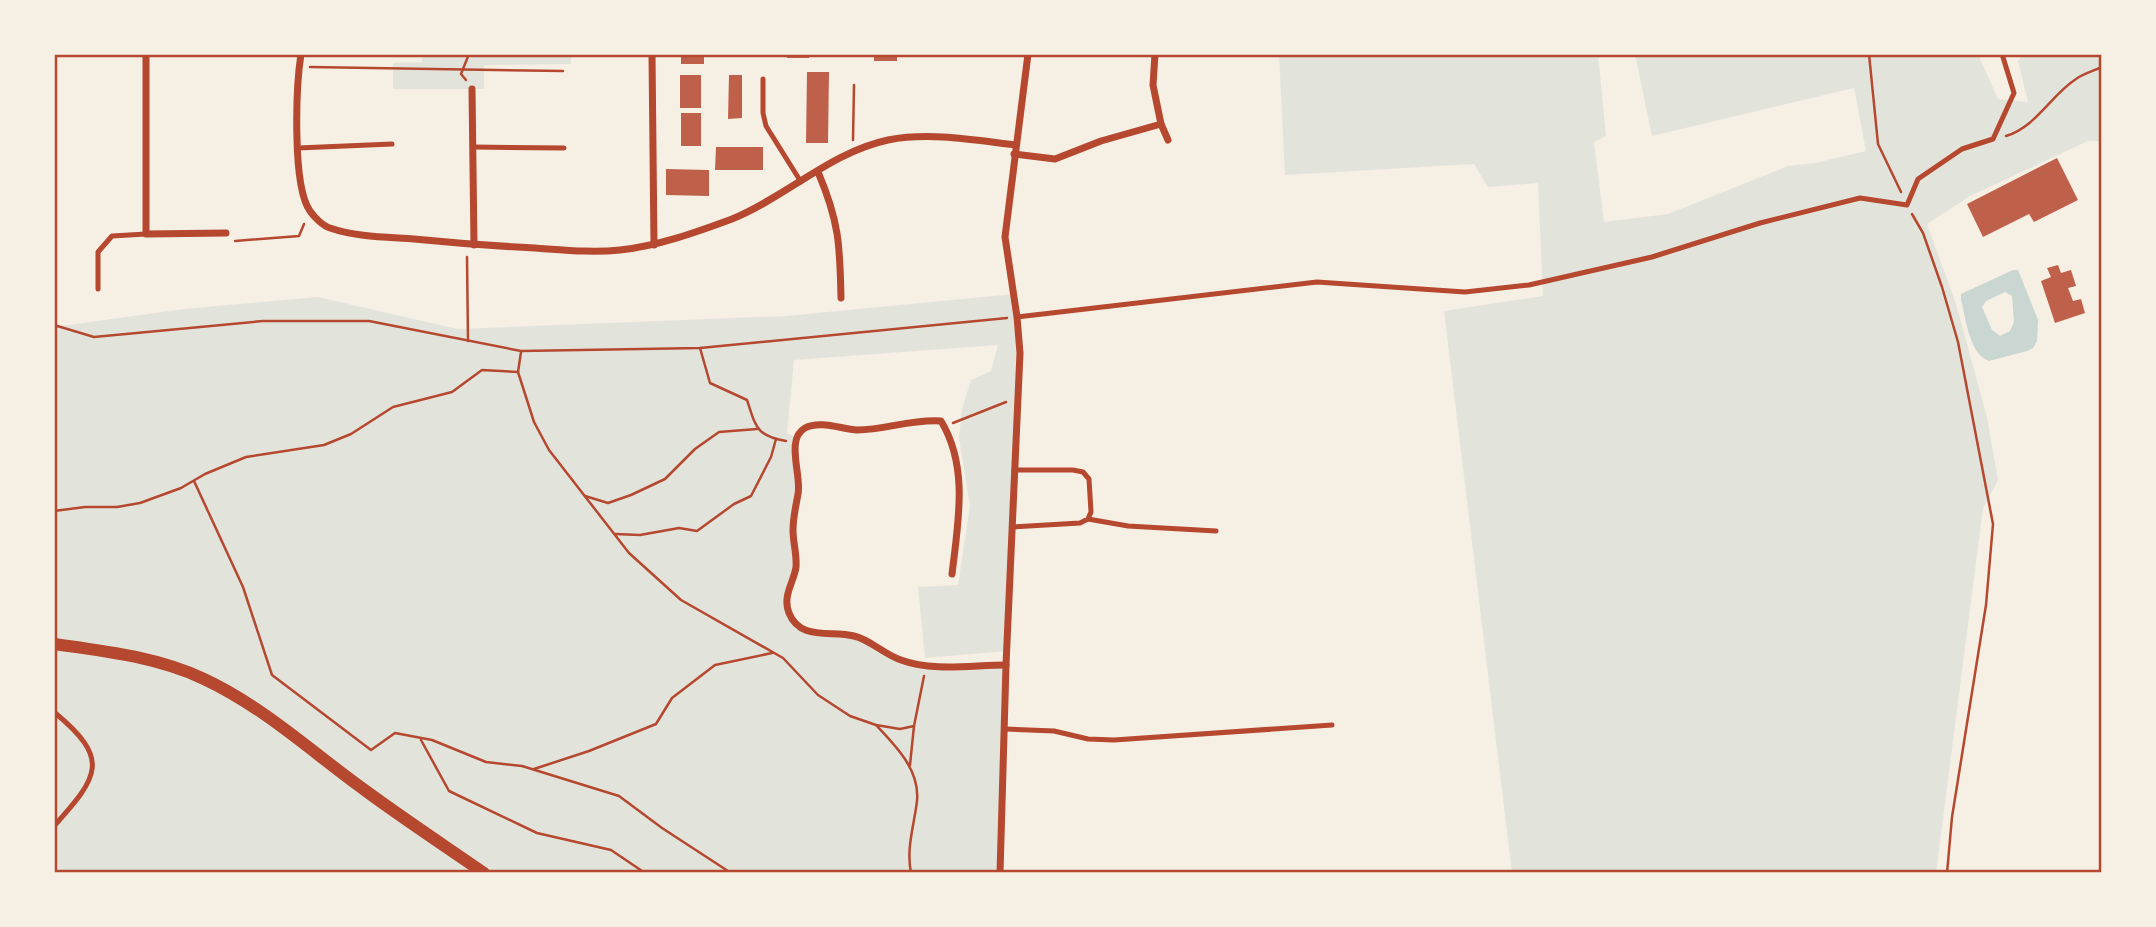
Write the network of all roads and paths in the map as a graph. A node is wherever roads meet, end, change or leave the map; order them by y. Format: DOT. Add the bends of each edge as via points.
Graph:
graph roads {
  1 [pos="146,54"];
  2 [pos="302,54"];
  3 [pos="469,54"];
  4 [pos="652,54"];
  5 [pos="1028,54"];
  6 [pos="1155,54"];
  7 [pos="1869,54"];
  8 [pos="2002,54"];
  9 [pos="299,66"];
  10 [pos="2102,67"];
  11 [pos="463,69"];
  12 [pos="563,71"];
  13 [pos="763,79"];
  14 [pos="853,85"];
  15 [pos="472,89"];
  16 [pos="1161,124"];
  17 [pos="1993,139"];
  18 [pos="1168,140"];
  19 [pos="392,144"];
  20 [pos="1015,145"];
  21 [pos="473,147"];
  22 [pos="298,148"];
  23 [pos="564,148"];
  24 [pos="853,151"];
  25 [pos="1014,154"];
  26 [pos="818,172"];
  27 [pos="801,182"];
  28 [pos="1907,205"];
  29 [pos="310,212"];
  30 [pos="226,233"];
  31 [pos="146,234"];
  32 [pos="471,245"];
  33 [pos="654,245"];
  34 [pos="98,289"];
  35 [pos="841,298"];
  36 [pos="1017,317"];
  37 [pos="54,325"];
  38 [pos="468,341"];
  39 [pos="700,348"];
  40 [pos="521,351"];
  41 [pos="518,372"];
  42 [pos="1008,401"];
  43 [pos="945,427"];
  44 [pos="757,429"];
  45 [pos="776,439"];
  46 [pos="796,443"];
  47 [pos="1014,470"];
  48 [pos="194,481"];
  49 [pos="584,496"];
  50 [pos="54,511"];
  51 [pos="1088,519"];
  52 [pos="1012,527"];
  53 [pos="1216,531"];
  54 [pos="612,534"];
  55 [pos="951,574"];
  56 [pos="54,643"];
  57 [pos="773,652"];
  58 [pos="1006,664"];
  59 [pos="926,667"];
  60 [pos="54,712"];
  61 [pos="877,725"];
  62 [pos="1332,725"];
  63 [pos="914,726"];
  64 [pos="1005,729"];
  65 [pos="420,739"];
  66 [pos="910,766"];
  67 [pos="534,769"];
  68 [pos="54,826"];
  69 [pos="484,873"];
  70 [pos="645,873"];
  71 [pos="731,873"];
  72 [pos="911,873"];
  73 [pos="1000,873"];
  74 [pos="1947,873"];
  1 -- 31 [label="street"];
  2 -- 9 [label="street"];
  3 -- 11 [label="path"];
  4 -- 33 [label="street"];
  5 -- 20 [label="street"];
  6 -- 16 [label="street" via="1153,85"];
  7 -- 28 [label="path" via="1878,144"];
  8 -- 17 [label="lane" via="2014,93"];
  9 -- 11 [label="path"];
  9 -- 22 [label="street"];
  10 -- 17 [label="path" via="2075,79 2015,133"];
  11 -- 12 [label="path"];
  11 -- 15 [label="path" via="461,74"];
  13 -- 27 [label="lane" via="766,126"];
  14 -- 24 [label="path"];
  15 -- 21 [label="street"];
  16 -- 18 [label="street"];
  16 -- 25 [label="street" via="1055,159"];
  17 -- 28 [label="lane" via="1962,149 1919,179"];
  19 -- 22 [label="lane"];
  20 -- 24 [label="street" via="913,137"];
  20 -- 25 [label="street"];
  21 -- 23 [label="lane"];
  21 -- 32 [label="street"];
  22 -- 29 [label="street" via="301,195"];
  24 -- 26 [label="street"];
  25 -- 36 [label="street" via="1005,237"];
  26 -- 27 [label="street"];
  26 -- 35 [label="street" via="839,237"];
  27 -- 33 [label="street" via="735,218"];
  28 -- 36 [label="lane" via="1860,198 1652,257 1530,285 1465,292 1317,282"];
  28 -- 74 [label="path" via="1923,233 1958,342 1993,524 1986,605"];
  29 -- 30 [label="path" via="299,236 230,241"];
  29 -- 32 [label="street" via="326,227 348,233"];
  30 -- 31 [label="street"];
  31 -- 34 [label="lane" via="112,236 98,251"];
  32 -- 33 [label="street" via="592,251"];
  32 -- 38 [label="path"];
  36 -- 39 [label="path"];
  36 -- 47 [label="street" via="1020,353"];
  37 -- 38 [label="path" via="94,337 263,321 369,321"];
  38 -- 40 [label="path"];
  39 -- 40 [label="path"];
  39 -- 44 [label="path" via="710,383 747,400"];
  40 -- 41 [label="path"];
  41 -- 48 [label="path" via="482,370 452,392 393,407 324,445 246,457"];
  41 -- 49 [label="path" via="534,422"];
  42 -- 43 [label="path"];
  43 -- 46 [label="street" via="941,421 921,419 859,430 822,425 805,429"];
  43 -- 55 [label="street" via="960,476"];
  44 -- 45 [label="path"];
  44 -- 49 [label="path" via="719,432 665,479 631,495 608,503"];
  45 -- 46 [label="path"];
  45 -- 54 [label="path" via="751,496 698,531 679,528"];
  46 -- 59 [label="street" via="796,570 787,610 795,623 812,634 855,636 901,661"];
  47 -- 51 [label="lane" via="1083,472 1089,479"];
  47 -- 52 [label="street"];
  48 -- 50 [label="path" via="117,508"];
  48 -- 65 [label="path" via="243,587 272,675 371,750 395,733"];
  49 -- 54 [label="path"];
  51 -- 52 [label="lane"];
  51 -- 53 [label="lane"];
  52 -- 58 [label="street"];
  54 -- 57 [label="path" via="681,600"];
  56 -- 69 [label="street" via="139,657 203,678 300,739 365,791"];
  57 -- 61 [label="path" via="818,695 850,716"];
  57 -- 67 [label="path" via="715,665 672,698 656,724"];
  58 -- 59 [label="street"];
  58 -- 64 [label="street"];
  59 -- 63 [label="path"];
  60 -- 68 [label="lane" via="91,751 94,767 89,781"];
  61 -- 63 [label="path"];
  61 -- 66 [label="path"];
  62 -- 64 [label="lane" via="1114,740"];
  63 -- 66 [label="path"];
  64 -- 73 [label="street"];
  65 -- 67 [label="path" via="486,762"];
  65 -- 70 [label="path" via="449,791 537,833 611,849"];
  66 -- 72 [label="path" via="918,797 908,855"];
  67 -- 71 [label="path" via="619,796"];
}
